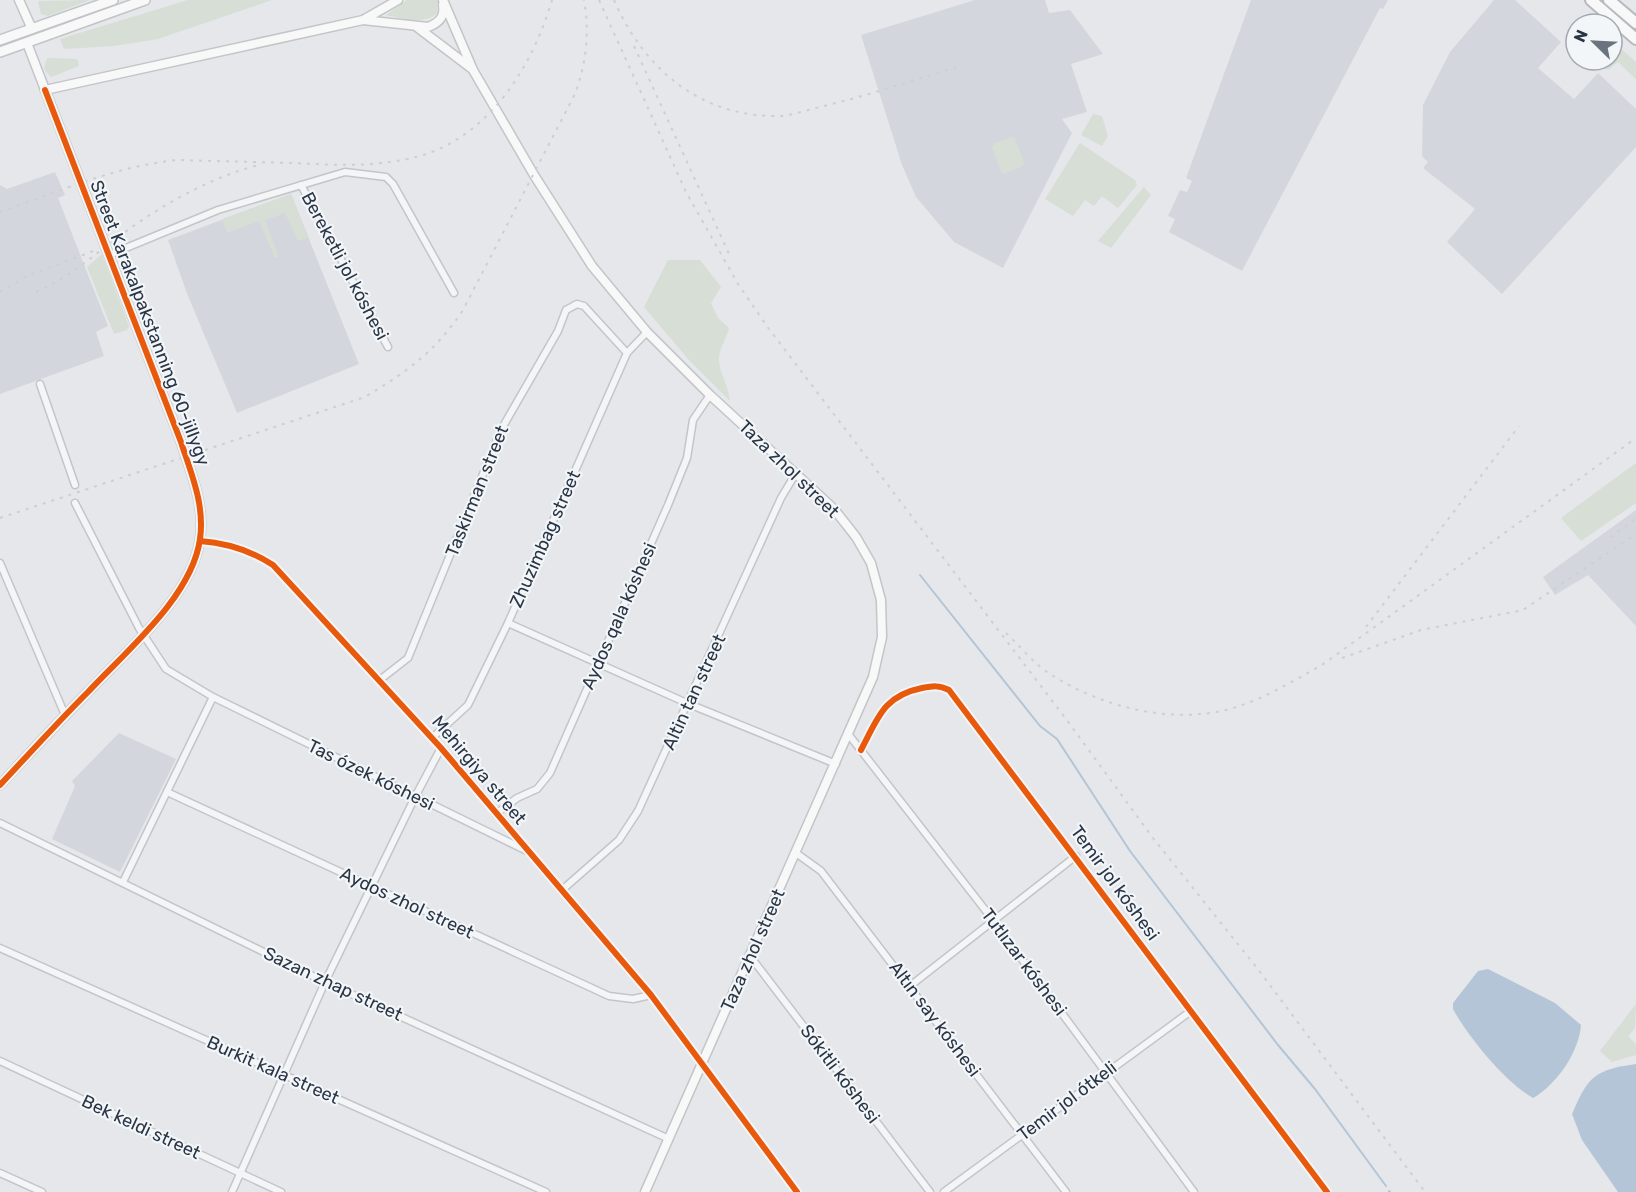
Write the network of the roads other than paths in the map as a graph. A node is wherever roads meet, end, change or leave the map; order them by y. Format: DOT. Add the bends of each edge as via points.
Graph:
graph roads {
  1 [pos="19,0"];
  2 [pos="113,0"];
  3 [pos="145,0"];
  4 [pos="398,0"];
  5 [pos="443,0"];
  6 [pos="1592,0"];
  7 [pos="1609,0"];
  8 [pos="363,20"];
  9 [pos="1636,23"];
  10 [pos="416,27"];
  11 [pos="32,29"];
  12 [pos="1636,39"];
  13 [pos="0,40"];
  14 [pos="27,43"];
  15 [pos="0,52"];
  16 [pos="473,70"];
  17 [pos="45,90"];
  18 [pos="301,185"];
  19 [pos="109,255"];
  20 [pos="454,293"];
  21 [pos="647,332"];
  22 [pos="388,347"];
  23 [pos="627,353"];
  24 [pos="40,384"];
  25 [pos="710,395"];
  26 [pos="796,473"];
  27 [pos="75,485"];
  28 [pos="75,503"];
  29 [pos="200,541"];
  30 [pos="0,563"];
  31 [pos="508,623"];
  32 [pos="142,634"];
  33 [pos="597,663"];
  34 [pos="381,680"];
  35 [pos="213,697"];
  36 [pos="689,704"];
  37 [pos="65,715"];
  38 [pos="849,735"];
  39 [pos="432,738"];
  40 [pos="441,748"];
  41 [pos="861,750"];
  42 [pos="836,764"];
  43 [pos="0,785"];
  44 [pos="167,792"];
  45 [pos="414,797"];
  46 [pos="496,814"];
  47 [pos="0,823"];
  48 [pos="530,853"];
  49 [pos="796,853"];
  50 [pos="1076,855"];
  51 [pos="123,882"];
  52 [pos="370,886"];
  53 [pos="562,890"];
  54 [pos="993,920"];
  55 [pos="0,948"];
  56 [pos="750,956"];
  57 [pos="325,982"];
  58 [pos="909,986"];
  59 [pos="651,995"];
  60 [pos="1191,1011"];
  61 [pos="0,1061"];
  62 [pos="701,1064"];
  63 [pos="1106,1071"];
  64 [pos="284,1075"];
  65 [pos="1023,1134"];
  66 [pos="669,1139"];
  67 [pos="0,1173"];
  68 [pos="241,1173"];
  69 [pos="794,1191"];
  70 [pos="42,1192"];
  71 [pos="232,1192"];
  72 [pos="281,1192"];
  73 [pos="546,1192"];
  74 [pos="645,1192"];
  75 [pos="930,1192"];
  76 [pos="944,1192"];
  77 [pos="1066,1192"];
  78 [pos="1194,1192"];
  79 [pos="1328,1192"];
  1 -- 11 [label="main road"];
  2 -- 11 [label="main road"];
  3 -- 14 [label="main road"];
  4 -- 8 [label="main road"];
  5 -- 10 [label="main road" via="442,17 436,24"];
  5 -- 16 [label="main road, Taza zhol street"];
  6 -- 12 [label="highway"];
  7 -- 9 [label="highway"];
  8 -- 10 [label="main road"];
  8 -- 17 [label="main road"];
  10 -- 16 [label="main road"];
  11 -- 13 [label="main road"];
  14 -- 15 [label="main road"];
  14 -- 17 [label="main road, Street Karakalpakstanning 60-jillygy"];
  16 -- 21 [label="main road, Taza zhol street" via="592,266"];
  17 -- 19 [label="main road, Street Karakalpakstanning 60-jillygy"];
  18 -- 19 [label="street" via="218,210"];
  18 -- 20 [label="street" via="345,172 386,177"];
  18 -- 22 [label="street, Bereketli jol kóshesi"];
  19 -- 29 [label="main road, Street Karakalpakstanning 60-jillygy" via="190,470 201,512"];
  21 -- 23 [label="street, Zhuzimbag street"];
  21 -- 25 [label="main road, Taza zhol street"];
  23 -- 31 [label="street, Zhuzimbag street"];
  23 -- 34 [label="street, Taskirman street" via="584,306 577,304 566,310 501,430 408,658"];
  24 -- 27 [label="street"];
  25 -- 26 [label="main road, Taza zhol street"];
  25 -- 33 [label="street, Aydos qala kóshesi" via="693,420 687,458 669,505"];
  26 -- 36 [label="street, Altin tan street"];
  26 -- 38 [label="main road, Taza zhol street" via="834,509 856,537 871,563 881,600 882,637 873,676"];
  28 -- 32 [label="street, Tas ózek kóshesi"];
  29 -- 32 [label="main road, Street Karakalpakstanning 60-jillygy" via="179,592"];
  29 -- 34 [label="street, Mehirgiya street" via="255,553 273,565"];
  30 -- 37 [label="street"];
  31 -- 33 [label="street"];
  31 -- 39 [label="street, Zhuzimbag street" via="468,705"];
  32 -- 35 [label="street, Tas ózek kóshesi" via="166,669"];
  32 -- 37 [label="main road, Street Karakalpakstanning 60-jillygy"];
  33 -- 36 [label="street"];
  33 -- 46 [label="street, Aydos qala kóshesi" via="550,773 537,789"];
  34 -- 39 [label="street, Mehirgiya street"];
  35 -- 44 [label="street"];
  35 -- 45 [label="street, Tas ózek kóshesi"];
  36 -- 42 [label="street"];
  36 -- 53 [label="street, Altin tan street" via="638,811 619,840"];
  37 -- 43 [label="main road, Street Karakalpakstanning 60-jillygy"];
  38 -- 41 [label="street, Tutlızar kóshesi"];
  38 -- 42 [label="main road, Taza zhol street"];
  39 -- 40 [label="street, Mehirgiya street"];
  40 -- 45 [label="street"];
  40 -- 46 [label="street, Mehirgiya street"];
  41 -- 50 [label="street, Temir jol kóshesi" via="877,718 902,692 939,685 950,690"];
  41 -- 54 [label="street, Tutlızar kóshesi"];
  42 -- 49 [label="main road, Taza zhol street"];
  44 -- 51 [label="street"];
  44 -- 52 [label="street, Aydos zhol street"];
  45 -- 48 [label="street, Tas ózek kóshesi"];
  45 -- 52 [label="street"];
  46 -- 48 [label="street, Mehirgiya street"];
  47 -- 51 [label="street, Sazan zhap street"];
  48 -- 53 [label="street, Mehirgiya street"];
  49 -- 56 [label="main road, Taza zhol street"];
  49 -- 58 [label="street, Altın say kóshesi" via="821,871"];
  50 -- 54 [label="street"];
  50 -- 60 [label="street, Temir jol kóshesi"];
  51 -- 57 [label="street, Sazan zhap street"];
  52 -- 57 [label="street"];
  52 -- 59 [label="street, Aydos zhol street" via="609,996 633,999"];
  53 -- 59 [label="street, Mehirgiya street"];
  54 -- 58 [label="street"];
  54 -- 63 [label="street, Tutlızar kóshesi"];
  55 -- 64 [label="street, Burkit kala street"];
  56 -- 62 [label="main road, Taza zhol street"];
  56 -- 75 [label="street, Sókitli kóshesi"];
  57 -- 64 [label="street"];
  57 -- 66 [label="street, Sazan zhap street"];
  58 -- 65 [label="street, Altın say kóshesi"];
  59 -- 62 [label="street, Mehirgiya street"];
  60 -- 63 [label="street, Temir jol ótkeli"];
  60 -- 79 [label="street, Temir jol kóshesi"];
  61 -- 68 [label="street, Bek keldi street"];
  62 -- 66 [label="main road, Taza zhol street"];
  62 -- 69 [label="street, Mehirgiya street"];
  63 -- 65 [label="street, Temir jol ótkeli"];
  63 -- 78 [label="street, Tutlızar kóshesi"];
  64 -- 68 [label="street"];
  64 -- 73 [label="street, Burkit kala street"];
  65 -- 76 [label="street, Temir jol ótkeli"];
  65 -- 77 [label="street, Altın say kóshesi"];
  66 -- 74 [label="main road, Taza zhol street"];
  67 -- 70 [label="street"];
  68 -- 71 [label="street"];
  68 -- 72 [label="street, Bek keldi street"];
}
